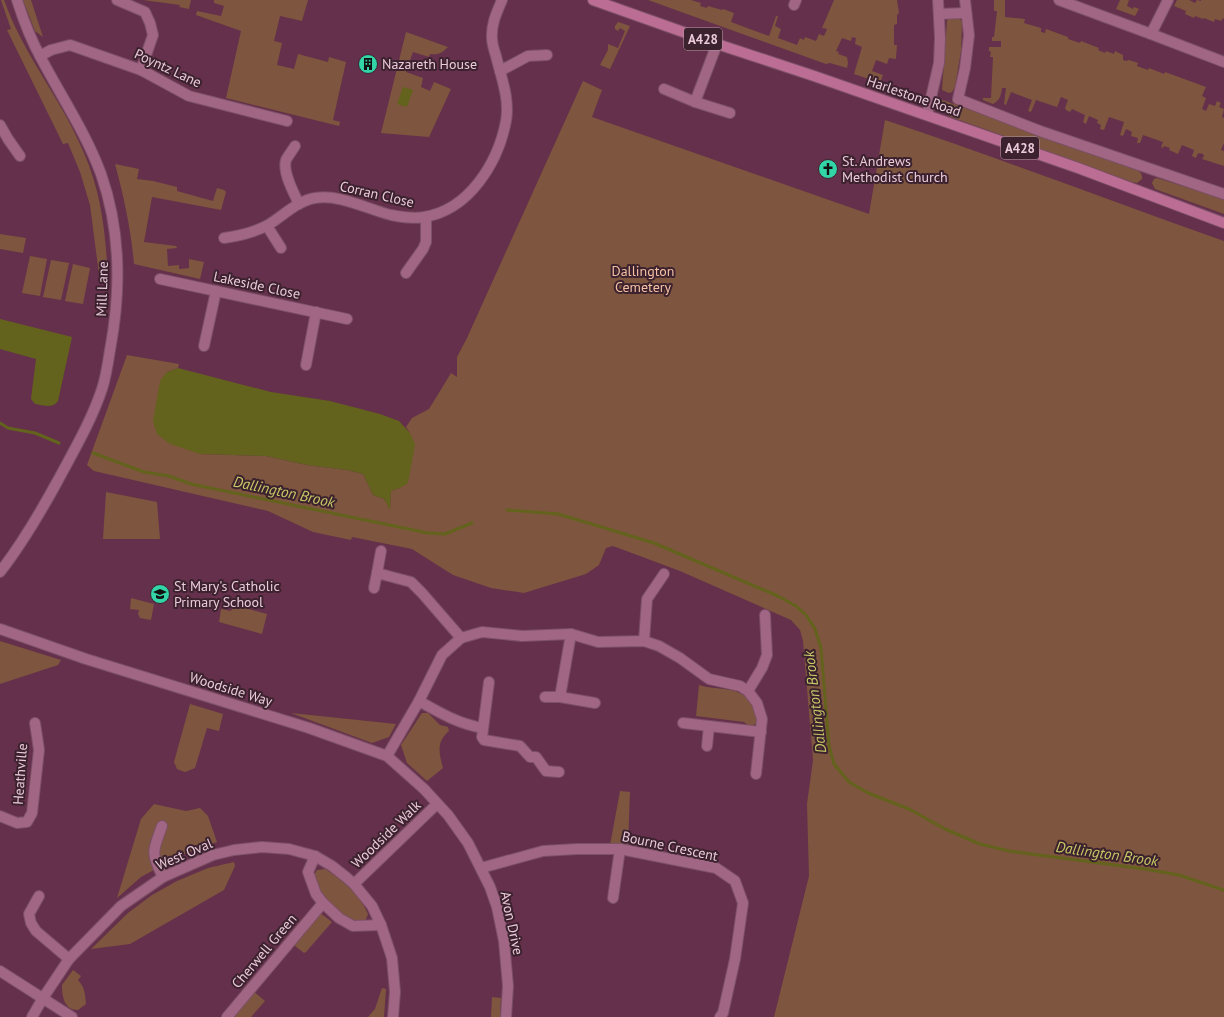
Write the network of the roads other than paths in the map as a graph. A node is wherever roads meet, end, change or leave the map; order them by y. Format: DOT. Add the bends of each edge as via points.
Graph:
graph roads {
  1 [pos="17,0"];
  2 [pos="117,0"];
  3 [pos="502,0"];
  4 [pos="592,0"];
  5 [pos="938,0"];
  6 [pos="965,0"];
  7 [pos="1059,0"];
  8 [pos="1168,0"];
  9 [pos="965,13"];
  10 [pos="939,14"];
  11 [pos="1151,34"];
  12 [pos="717,44"];
  13 [pos="547,55"];
  14 [pos="40,56"];
  15 [pos="1224,62"];
  16 [pos="142,70"];
  17 [pos="500,72"];
  18 [pos="664,89"];
  19 [pos="695,102"];
  20 [pos="730,112"];
  21 [pos="927,115"];
  22 [pos="287,121"];
  23 [pos="0,125"];
  24 [pos="295,146"];
  25 [pos="20,156"];
  26 [pos="1224,194"];
  27 [pos="299,204"];
  28 [pos="426,217"];
  29 [pos="1224,223"];
  30 [pos="267,226"];
  31 [pos="224,238"];
  32 [pos="281,248"];
  33 [pos="406,273"];
  34 [pos="160,279"];
  35 [pos="216,291"];
  36 [pos="316,312"];
  37 [pos="347,319"];
  38 [pos="204,346"];
  39 [pos="306,365"];
  40 [pos="381,551"];
  41 [pos="0,572"];
  42 [pos="377,573"];
  43 [pos="664,574"];
  44 [pos="374,588"];
  45 [pos="765,615"];
  46 [pos="0,629"];
  47 [pos="571,634"];
  48 [pos="461,638"];
  49 [pos="644,641"];
  50 [pos="489,682"];
  51 [pos="748,691"];
  52 [pos="545,697"];
  53 [pos="560,698"];
  54 [pos="419,701"];
  55 [pos="595,703"];
  56 [pos="34,723"];
  57 [pos="683,723"];
  58 [pos="709,726"];
  59 [pos="483,732"];
  60 [pos="761,732"];
  61 [pos="707,746"];
  62 [pos="387,756"];
  63 [pos="558,772"];
  64 [pos="756,774"];
  65 [pos="437,804"];
  66 [pos="0,816"];
  67 [pos="162,826"];
  68 [pos="620,849"];
  69 [pos="315,856"];
  70 [pos="481,868"];
  71 [pos="163,876"];
  72 [pos="354,884"];
  73 [pos="39,896"];
  74 [pos="613,898"];
  75 [pos="323,903"];
  76 [pos="381,925"];
  77 [pos="69,959"];
  78 [pos="0,971"];
  79 [pos="42,998"];
  80 [pos="32,1017"];
  81 [pos="72,1017"];
  82 [pos="227,1017"];
  83 [pos="393,1017"];
  84 [pos="506,1017"];
  85 [pos="720,1017"];
  1 -- 14 [label="street, Mill Lane"];
  2 -- 16 [label="street" via="145,12 150,23 153,35"];
  3 -- 17 [label="street, Corran Close" via="493,23 492,39"];
  4 -- 12 [label="main road, Harlestone Road / A428"];
  5 -- 10 [label="street"];
  6 -- 9 [label="street"];
  7 -- 11 [label="street"];
  8 -- 11 [label="street"];
  9 -- 10 [label="street"];
  9 -- 26 [label="street, Harlestone Road" via="969,34 958,99 1040,131"];
  10 -- 21 [label="street" via="939,63"];
  11 -- 15 [label="street"];
  12 -- 19 [label="street"];
  12 -- 21 [label="main road, Harlestone Road / A428"];
  13 -- 17 [label="street" via="528,56"];
  14 -- 16 [label="street, Poyntz Lane" via="70,45"];
  14 -- 41 [label="street, Mill Lane" via="88,144 101,174 114,228 118,273 116,309 102,389 91,417 40,512"];
  16 -- 22 [label="street, Poyntz Lane" via="189,96"];
  17 -- 28 [label="street, Corran Close" via="506,92 506,121 486,172 467,196 449,209"];
  18 -- 19 [label="street"];
  19 -- 20 [label="street"];
  21 -- 29 [label="main road, Harlestone Road / A428"];
  23 -- 25 [label="street"];
  24 -- 27 [label="street" via="286,161 287,175"];
  27 -- 28 [label="street, Corran Close" via="313,198 334,198 392,215"];
  27 -- 30 [label="street, Corran Close"];
  28 -- 33 [label="street, Corran Close" via="426,242"];
  30 -- 31 [label="street, Corran Close"];
  30 -- 32 [label="street"];
  34 -- 35 [label="street, Lakeside Close"];
  35 -- 36 [label="street, Lakeside Close"];
  35 -- 38 [label="street"];
  36 -- 37 [label="street, Lakeside Close"];
  36 -- 39 [label="street"];
  40 -- 42 [label="street"];
  42 -- 44 [label="street"];
  42 -- 48 [label="street" via="411,582"];
  43 -- 49 [label="street" via="647,599"];
  45 -- 51 [label="street" via="767,655"];
  46 -- 62 [label="street, Woodside Way" via="86,659 309,728"];
  47 -- 48 [label="street" via="522,636 482,632"];
  47 -- 49 [label="street" via="598,642"];
  47 -- 53 [label="street"];
  48 -- 54 [label="street" via="442,655"];
  49 -- 51 [label="street" via="680,658 709,679 740,686"];
  50 -- 59 [label="street"];
  51 -- 60 [label="street" via="757,703 762,720"];
  52 -- 53 [label="street"];
  53 -- 55 [label="street"];
  54 -- 59 [label="street"];
  54 -- 62 [label="street"];
  56 -- 66 [label="street, Heathville" via="39,750 32,813 27,822 16,823"];
  57 -- 58 [label="street"];
  58 -- 60 [label="street"];
  58 -- 61 [label="street"];
  59 -- 63 [label="street" via="484,740 520,746 530,757 536,757 546,771"];
  60 -- 64 [label="street"];
  62 -- 65 [label="street, Woodside Way"];
  65 -- 70 [label="street, Avon Drive" via="448,814 468,843"];
  65 -- 72 [label="street, Woodside Walk"];
  67 -- 71 [label="street" via="154,850 154,860"];
  68 -- 70 [label="street, Bourne Crescent" via="543,851"];
  68 -- 74 [label="street"];
  68 -- 85 [label="street, Bourne Crescent" via="716,868 735,881 744,903 735,959"];
  69 -- 71 [label="street, West Oval" via="289,849 262,847 234,850 213,855"];
  69 -- 72 [label="street, West Oval"];
  69 -- 75 [label="street" via="308,872 316,894"];
  70 -- 84 [label="street, Avon Drive" via="497,907 504,941 508,986"];
  71 -- 77 [label="street, West Oval" via="121,906"];
  72 -- 76 [label="street, West Oval" via="372,906"];
  73 -- 77 [label="street" via="29,914 31,923 36,931"];
  75 -- 76 [label="street" via="338,918 353,926"];
  75 -- 82 [label="street, Cherwell Green"];
  76 -- 83 [label="street, West Oval" via="392,958 395,992"];
  77 -- 79 [label="street, West Oval"];
  78 -- 79 [label="street"];
  79 -- 80 [label="street, West Oval"];
  79 -- 81 [label="street"];
}
